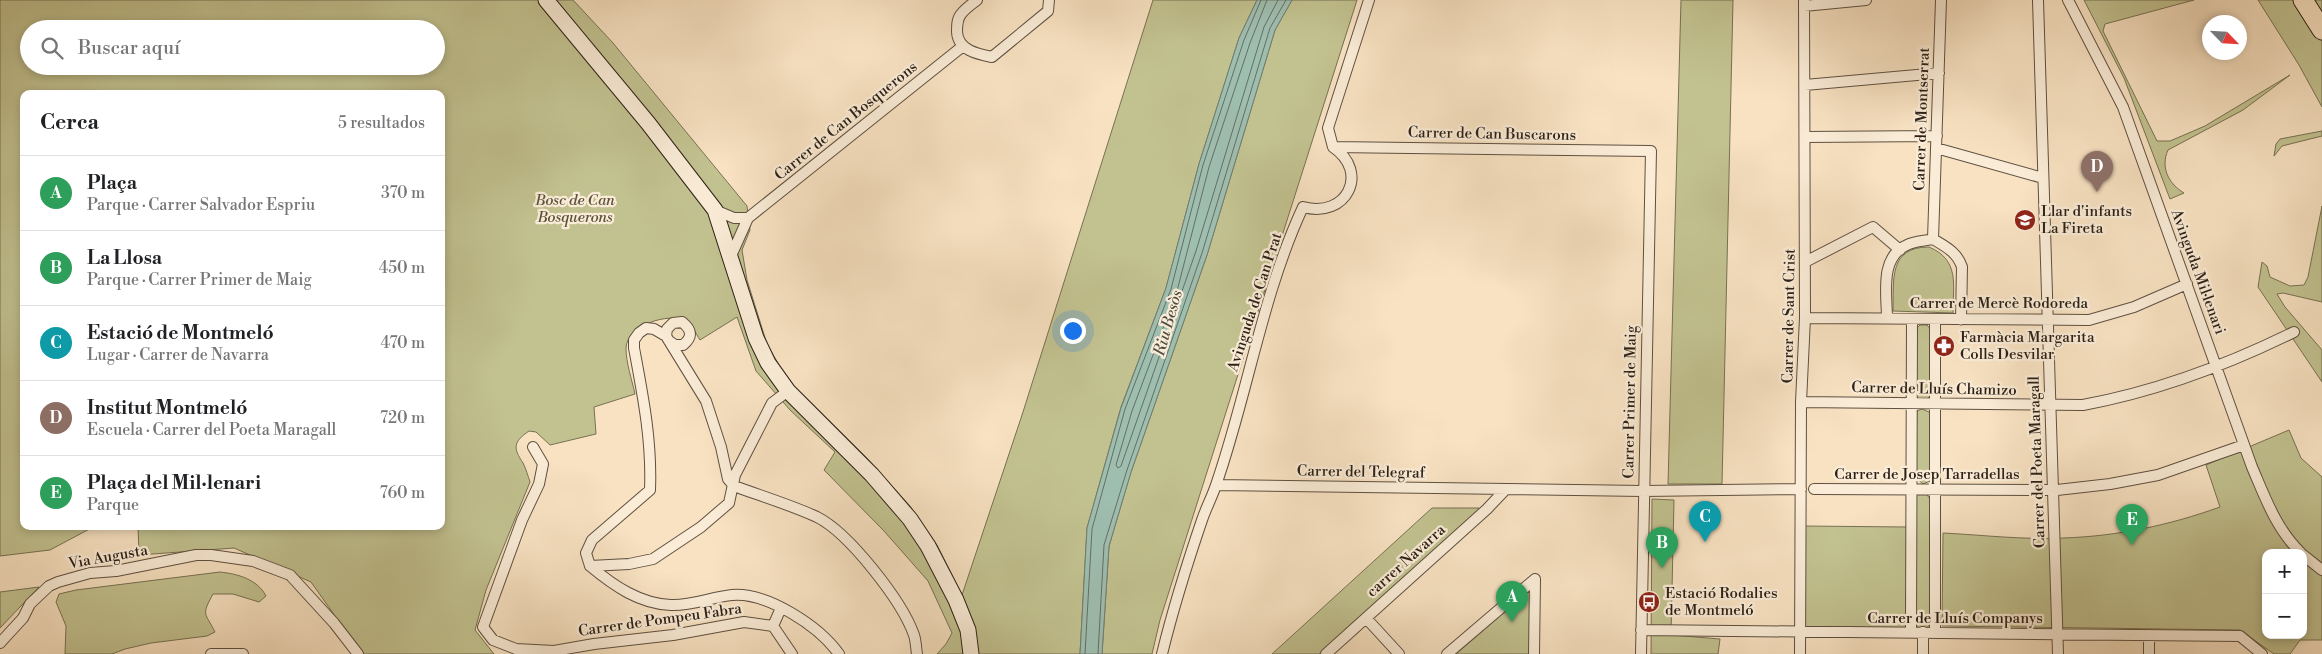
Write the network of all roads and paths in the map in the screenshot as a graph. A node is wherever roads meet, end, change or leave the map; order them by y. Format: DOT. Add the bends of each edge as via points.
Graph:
graph roads {
  1 [pos="546,0"];
  2 [pos="977,0"];
  3 [pos="1049,0"];
  4 [pos="1369,0"];
  5 [pos="1866,0"];
  6 [pos="1941,0"];
  7 [pos="2038,0"];
  8 [pos="2068,0"];
  9 [pos="2303,0"];
  10 [pos="2312,0"];
  11 [pos="1804,3"];
  12 [pos="2322,16"];
  13 [pos="2322,30"];
  14 [pos="963,46"];
  15 [pos="1938,73"];
  16 [pos="1805,85"];
  17 [pos="1936,136"];
  18 [pos="1805,137"];
  19 [pos="1333,146"];
  20 [pos="1936,148"];
  21 [pos="1651,151"];
  22 [pos="2043,178"];
  23 [pos="715,210"];
  24 [pos="748,218"];
  25 [pos="1933,239"];
  26 [pos="1900,250"];
  27 [pos="731,256"];
  28 [pos="1805,262"];
  29 [pos="2187,284"];
  30 [pos="1806,318"];
  31 [pos="1887,319"];
  32 [pos="1912,319"];
  33 [pos="1936,320"];
  34 [pos="1961,320"];
  35 [pos="2048,321"];
  36 [pos="2294,332"];
  37 [pos="2216,365"];
  38 [pos="788,391"];
  39 [pos="1801,402"];
  40 [pos="1911,404"];
  41 [pos="1936,404"];
  42 [pos="2050,406"];
  43 [pos="2244,445"];
  44 [pos="533,447"];
  45 [pos="1216,485"];
  46 [pos="734,486"];
  47 [pos="1506,489"];
  48 [pos="1801,489"];
  49 [pos="1814,489"];
  50 [pos="1911,489"];
  51 [pos="1936,490"];
  52 [pos="2053,490"];
  53 [pos="1643,491"];
  54 [pos="2297,549"];
  55 [pos="2307,558"];
  56 [pos="590,566"];
  57 [pos="2322,570"];
  58 [pos="781,608"];
  59 [pos="1366,618"];
  60 [pos="773,626"];
  61 [pos="1641,630"];
  62 [pos="1800,632"];
  63 [pos="1912,632"];
  64 [pos="1923,632"];
  65 [pos="1935,632"];
  66 [pos="2058,633"];
  67 [pos="2149,635"];
  68 [pos="0,643"];
  69 [pos="211,654"];
  70 [pos="243,654"];
  71 [pos="358,654"];
  72 [pos="792,654"];
  73 [pos="839,654"];
  74 [pos="917,654"];
  75 [pos="971,654"];
  76 [pos="1162,654"];
  77 [pos="1326,654"];
  78 [pos="1399,654"];
  79 [pos="1448,654"];
  80 [pos="1534,654"];
  81 [pos="1640,654"];
  82 [pos="1800,654"];
  83 [pos="1923,654"];
  84 [pos="2058,654"];
  85 [pos="2149,654"];
  86 [pos="2262,654"];
  1 -- 23 [label="street" via="654,130"];
  2 -- 14 [label="street" via="960,14 956,24 957,38"];
  3 -- 14 [label="street" via="1048,11 992,57"];
  4 -- 19 [label="street" via="1328,128"];
  5 -- 11 [label="street"];
  6 -- 15 [label="street, Carrer de Montserrat"];
  7 -- 22 [label="street, Carrer del Poeta Maragall"];
  8 -- 29 [label="street, Avinguda Mil·lenari" via="2123,107"];
  9 -- 13 [label="highway"];
  10 -- 12 [label="highway"];
  11 -- 16 [label="street, Carrer de Sant Crist"];
  14 -- 24 [label="street, Carrer de Can Bosquerons"];
  15 -- 16 [label="street"];
  15 -- 17 [label="street, Carrer de Montserrat"];
  16 -- 18 [label="street, Carrer de Sant Crist"];
  17 -- 18 [label="street"];
  17 -- 20 [label="street, Carrer de Montserrat"];
  18 -- 28 [label="street, Carrer de Sant Crist"];
  19 -- 21 [label="street, Carrer de Can Buscarons"];
  19 -- 45 [label="street, Avinguda de Can Prat" via="1348,163 1351,177 1348,192 1334,206 1324,210 1303,207 1267,304"];
  20 -- 22 [label="street"];
  20 -- 25 [label="street, Carrer de Montserrat"];
  21 -- 53 [label="street, Carrer Primer de Maig"];
  22 -- 35 [label="street, Carrer del Poeta Maragall"];
  23 -- 24 [label="street" via="734,218"];
  23 -- 27 [label="street"];
  24 -- 27 [label="street, Carrer de Can Bosquerons"];
  25 -- 26 [label="street" via="1907,245"];
  25 -- 34 [label="street" via="1954,252 1960,260"];
  26 -- 28 [label="street" via="1873,227"];
  26 -- 31 [label="street" via="1894,254 1887,271"];
  27 -- 38 [label="street" via="756,338 768,363"];
  28 -- 30 [label="street, Carrer de Sant Crist"];
  29 -- 35 [label="street, Carrer de Mercè Rodoreda" via="2089,320"];
  29 -- 37 [label="street, Avinguda Mil·lenari"];
  30 -- 31 [label="street, Carrer de Mercè Rodoreda"];
  30 -- 39 [label="street, Carrer de Sant Crist"];
  31 -- 32 [label="street, Carrer de Mercè Rodoreda"];
  32 -- 33 [label="street, Carrer de Mercè Rodoreda"];
  32 -- 40 [label="street"];
  33 -- 34 [label="street, Carrer de Mercè Rodoreda"];
  33 -- 41 [label="street"];
  34 -- 35 [label="street, Carrer de Mercè Rodoreda"];
  35 -- 42 [label="street, Carrer del Poeta Maragall"];
  36 -- 37 [label="street, Carrer de Lluís Chamizo"];
  37 -- 42 [label="street, Carrer de Lluís Chamizo" via="2121,398 2083,405"];
  37 -- 43 [label="street, Avinguda Mil·lenari"];
  38 -- 46 [label="street" via="772,404 735,475"];
  38 -- 75 [label="street" via="910,518 956,600 968,630"];
  39 -- 40 [label="street, Carrer de Lluís Chamizo"];
  39 -- 48 [label="street, Carrer de Sant Crist"];
  40 -- 41 [label="street, Carrer de Lluís Chamizo"];
  40 -- 50 [label="street"];
  41 -- 42 [label="street, Carrer de Lluís Chamizo"];
  41 -- 51 [label="street"];
  42 -- 52 [label="street, Carrer del Poeta Maragall"];
  43 -- 52 [label="street, Carrer de Josep Tarradellas" via="2158,475"];
  43 -- 54 [label="street, Avinguda Mil·lenari" via="2274,518"];
  44 -- 60 [label="street, Carrer de Pompeu Fabra" via="543,464 542,470 483,627 493,640 516,648 554,652 744,622"];
  45 -- 47 [label="street, Carrer del Telegraf"];
  45 -- 76 [label="street, Avinguda de Can Prat" via="1177,595"];
  46 -- 56 [label="street" via="729,503 653,559"];
  46 -- 56 [label="street" via="728,479 706,401 668,338 654,328 646,328 638,333 634,348 648,430 650,490 592,540 586,553"];
  46 -- 74 [label="street" via="818,518 845,536 897,605 914,635"];
  47 -- 53 [label="street, Carrer del Telegraf"];
  47 -- 59 [label="street, carrer Navarra"];
  48 -- 53 [label="street, Carrer del Telegraf"];
  48 -- 62 [label="street, Carrer de Sant Crist"];
  49 -- 50 [label="street, Carrer de Josep Tarradellas"];
  50 -- 51 [label="street, Carrer de Josep Tarradellas"];
  50 -- 63 [label="street"];
  51 -- 52 [label="street, Carrer de Josep Tarradellas"];
  51 -- 65 [label="street"];
  52 -- 66 [label="street, Carrer del Poeta Maragall"];
  53 -- 61 [label="street, Carrer Primer de Maig"];
  55 -- 57 [label="street, Avinguda Mil·lenari"];
  56 -- 58 [label="street" via="622,590 645,601 672,606 732,595 753,596"];
  58 -- 60 [label="street"];
  58 -- 73 [label="street" via="808,624"];
  59 -- 77 [label="street, carrer Navarra"];
  59 -- 78 [label="street"];
  60 -- 72 [label="street"];
  61 -- 62 [label="street, Carrer de Lluís Companys"];
  61 -- 81 [label="street, Carrer Primer de Maig"];
  62 -- 63 [label="street, Carrer de Lluís Companys"];
  62 -- 82 [label="street, Carrer de Sant Crist"];
  63 -- 64 [label="street, Carrer de Lluís Companys"];
  64 -- 65 [label="street, Carrer de Lluís Companys"];
  64 -- 83 [label="street"];
  65 -- 66 [label="street, Carrer de Lluís Companys"];
  66 -- 67 [label="street, Carrer de Lluís Companys"];
  66 -- 84 [label="street, Carrer del Poeta Maragall"];
  67 -- 85 [label="street"];
  67 -- 86 [label="street, Carrer de Lluís Companys" via="2240,636"];
  68 -- 71 [label="street, Via Augusta" via="23,618 30,604 58,582 90,573 211,555 253,561 290,576"];
  69 -- 70 [label="street"];
  79 -- 80 [label="street" via="1535,579"];
}
